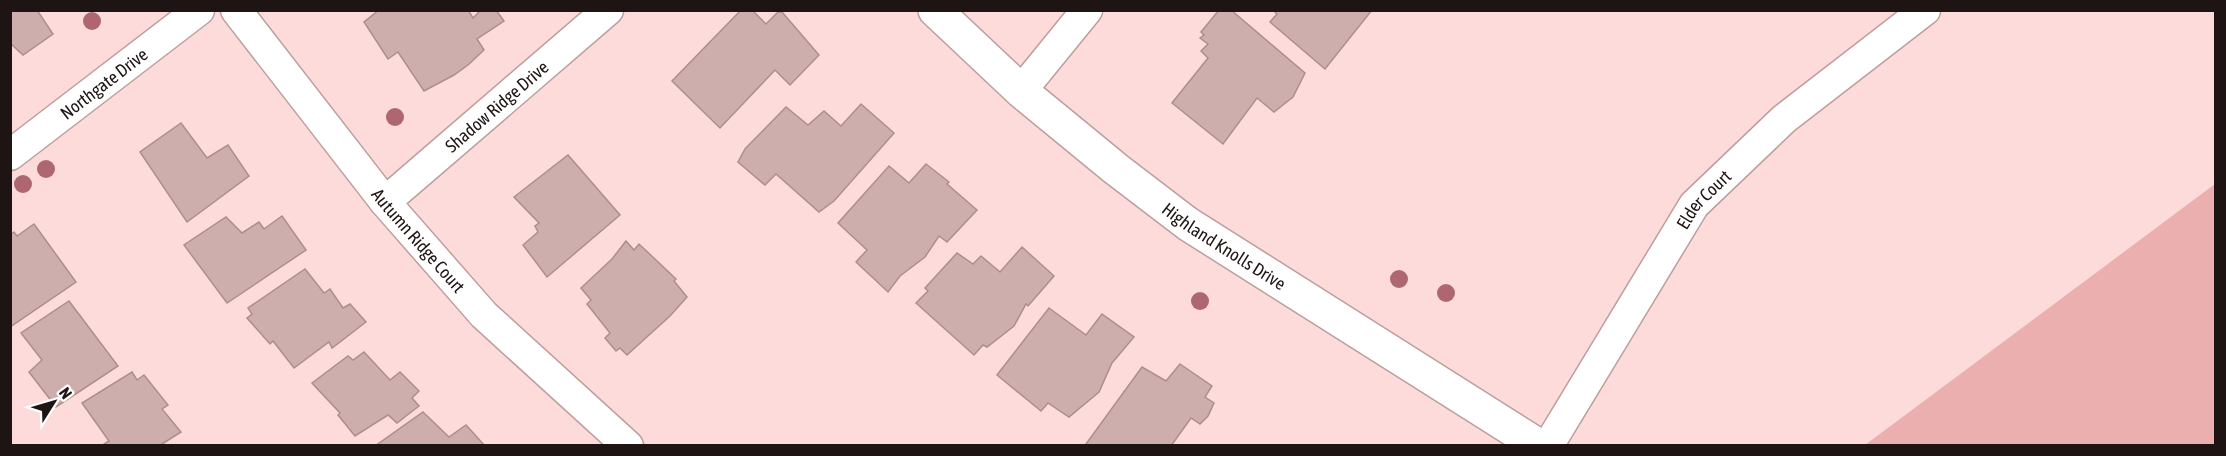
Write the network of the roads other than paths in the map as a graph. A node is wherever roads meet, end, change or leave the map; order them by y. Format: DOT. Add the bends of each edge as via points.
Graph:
graph roads {
  1 [pos="199,10"];
  2 [pos="236,10"];
  3 [pos="608,10"];
  4 [pos="935,10"];
  5 [pos="1087,10"];
  6 [pos="1926,10"];
  7 [pos="1021,91"];
  8 [pos="10,154"];
  9 [pos="385,202"];
  10 [pos="628,446"];
  11 [pos="1539,446"];
  12 [pos="1548,446"];
  1 -- 8 [label="street, Northgate Drive"];
  2 -- 9 [label="street, Autumn Ridge Court"];
  3 -- 9 [label="street, Shadow Ridge Drive"];
  4 -- 7 [label="street, Highland Knolls Drive"];
  5 -- 7 [label="street"];
  6 -- 12 [label="street, Elder Court" via="1784,119 1694,205"];
  7 -- 11 [label="street, Highland Knolls Drive" via="1188,224"];
  9 -- 10 [label="street, Autumn Ridge Court" via="484,315"];
}
